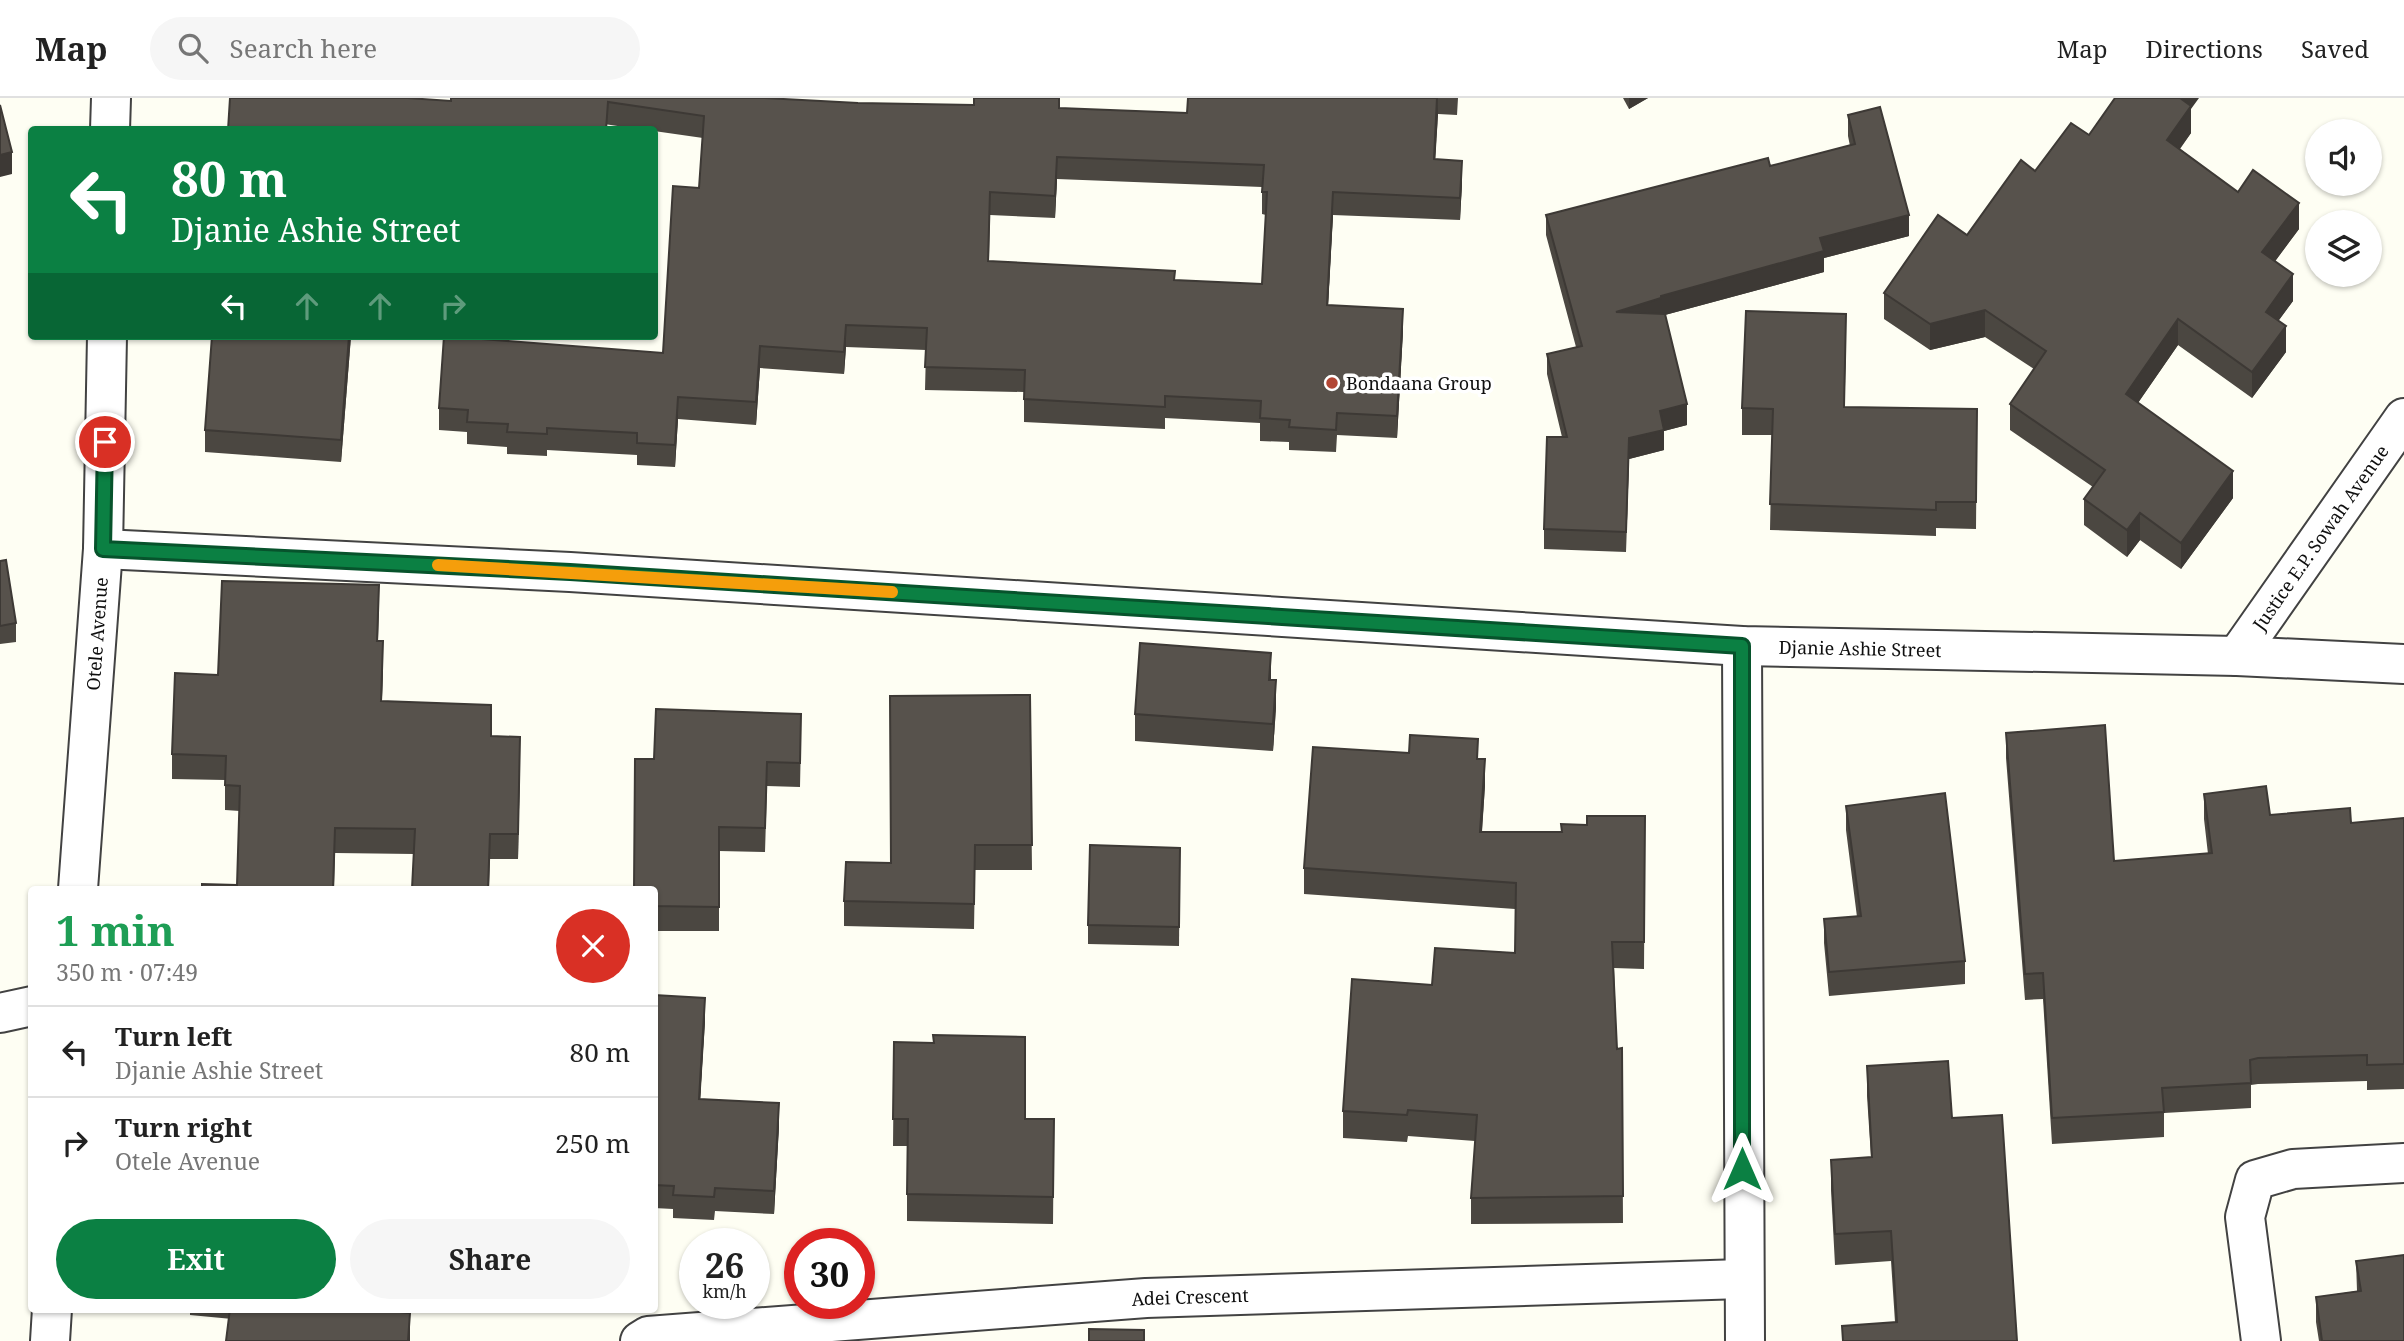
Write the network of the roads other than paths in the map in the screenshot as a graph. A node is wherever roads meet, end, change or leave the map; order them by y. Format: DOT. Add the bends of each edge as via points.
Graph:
graph roads {
  1 [pos="111,98"];
  2 [pos="110,126"];
  3 [pos="107,340"];
  4 [pos="2404,418"];
  5 [pos="103,549"];
  6 [pos="1742,646"];
  7 [pos="2236,656"];
  8 [pos="2404,664"];
  9 [pos="78,886"];
  10 [pos="28,1007"];
  11 [pos="0,1013"];
  12 [pos="2404,1163"];
  13 [pos="1742,1279"];
  14 [pos="52,1313"];
  15 [pos="50,1341"];
  16 [pos="640,1341"];
  17 [pos="1745,1341"];
  18 [pos="2261,1341"];
  1 -- 2 [label="street"];
  3 -- 5 [label="street, Otele Avenue"];
  4 -- 7 [label="street, Justice E.P. Sowah Avenue"];
  5 -- 6 [label="street, Djanie Ashie Street" via="570,572"];
  5 -- 9 [label="street, Otele Avenue"];
  6 -- 7 [label="street, Djanie Ashie Street"];
  6 -- 13 [label="street"];
  7 -- 8 [label="street, Djanie Ashie Street"];
  10 -- 11 [label="street"];
  12 -- 18 [label="street" via="2293,1169 2255,1180 2245,1217"];
  13 -- 16 [label="street, Adei Crescent" via="1146,1298 648,1336"];
  13 -- 17 [label="street"];
  14 -- 15 [label="street"];
}
